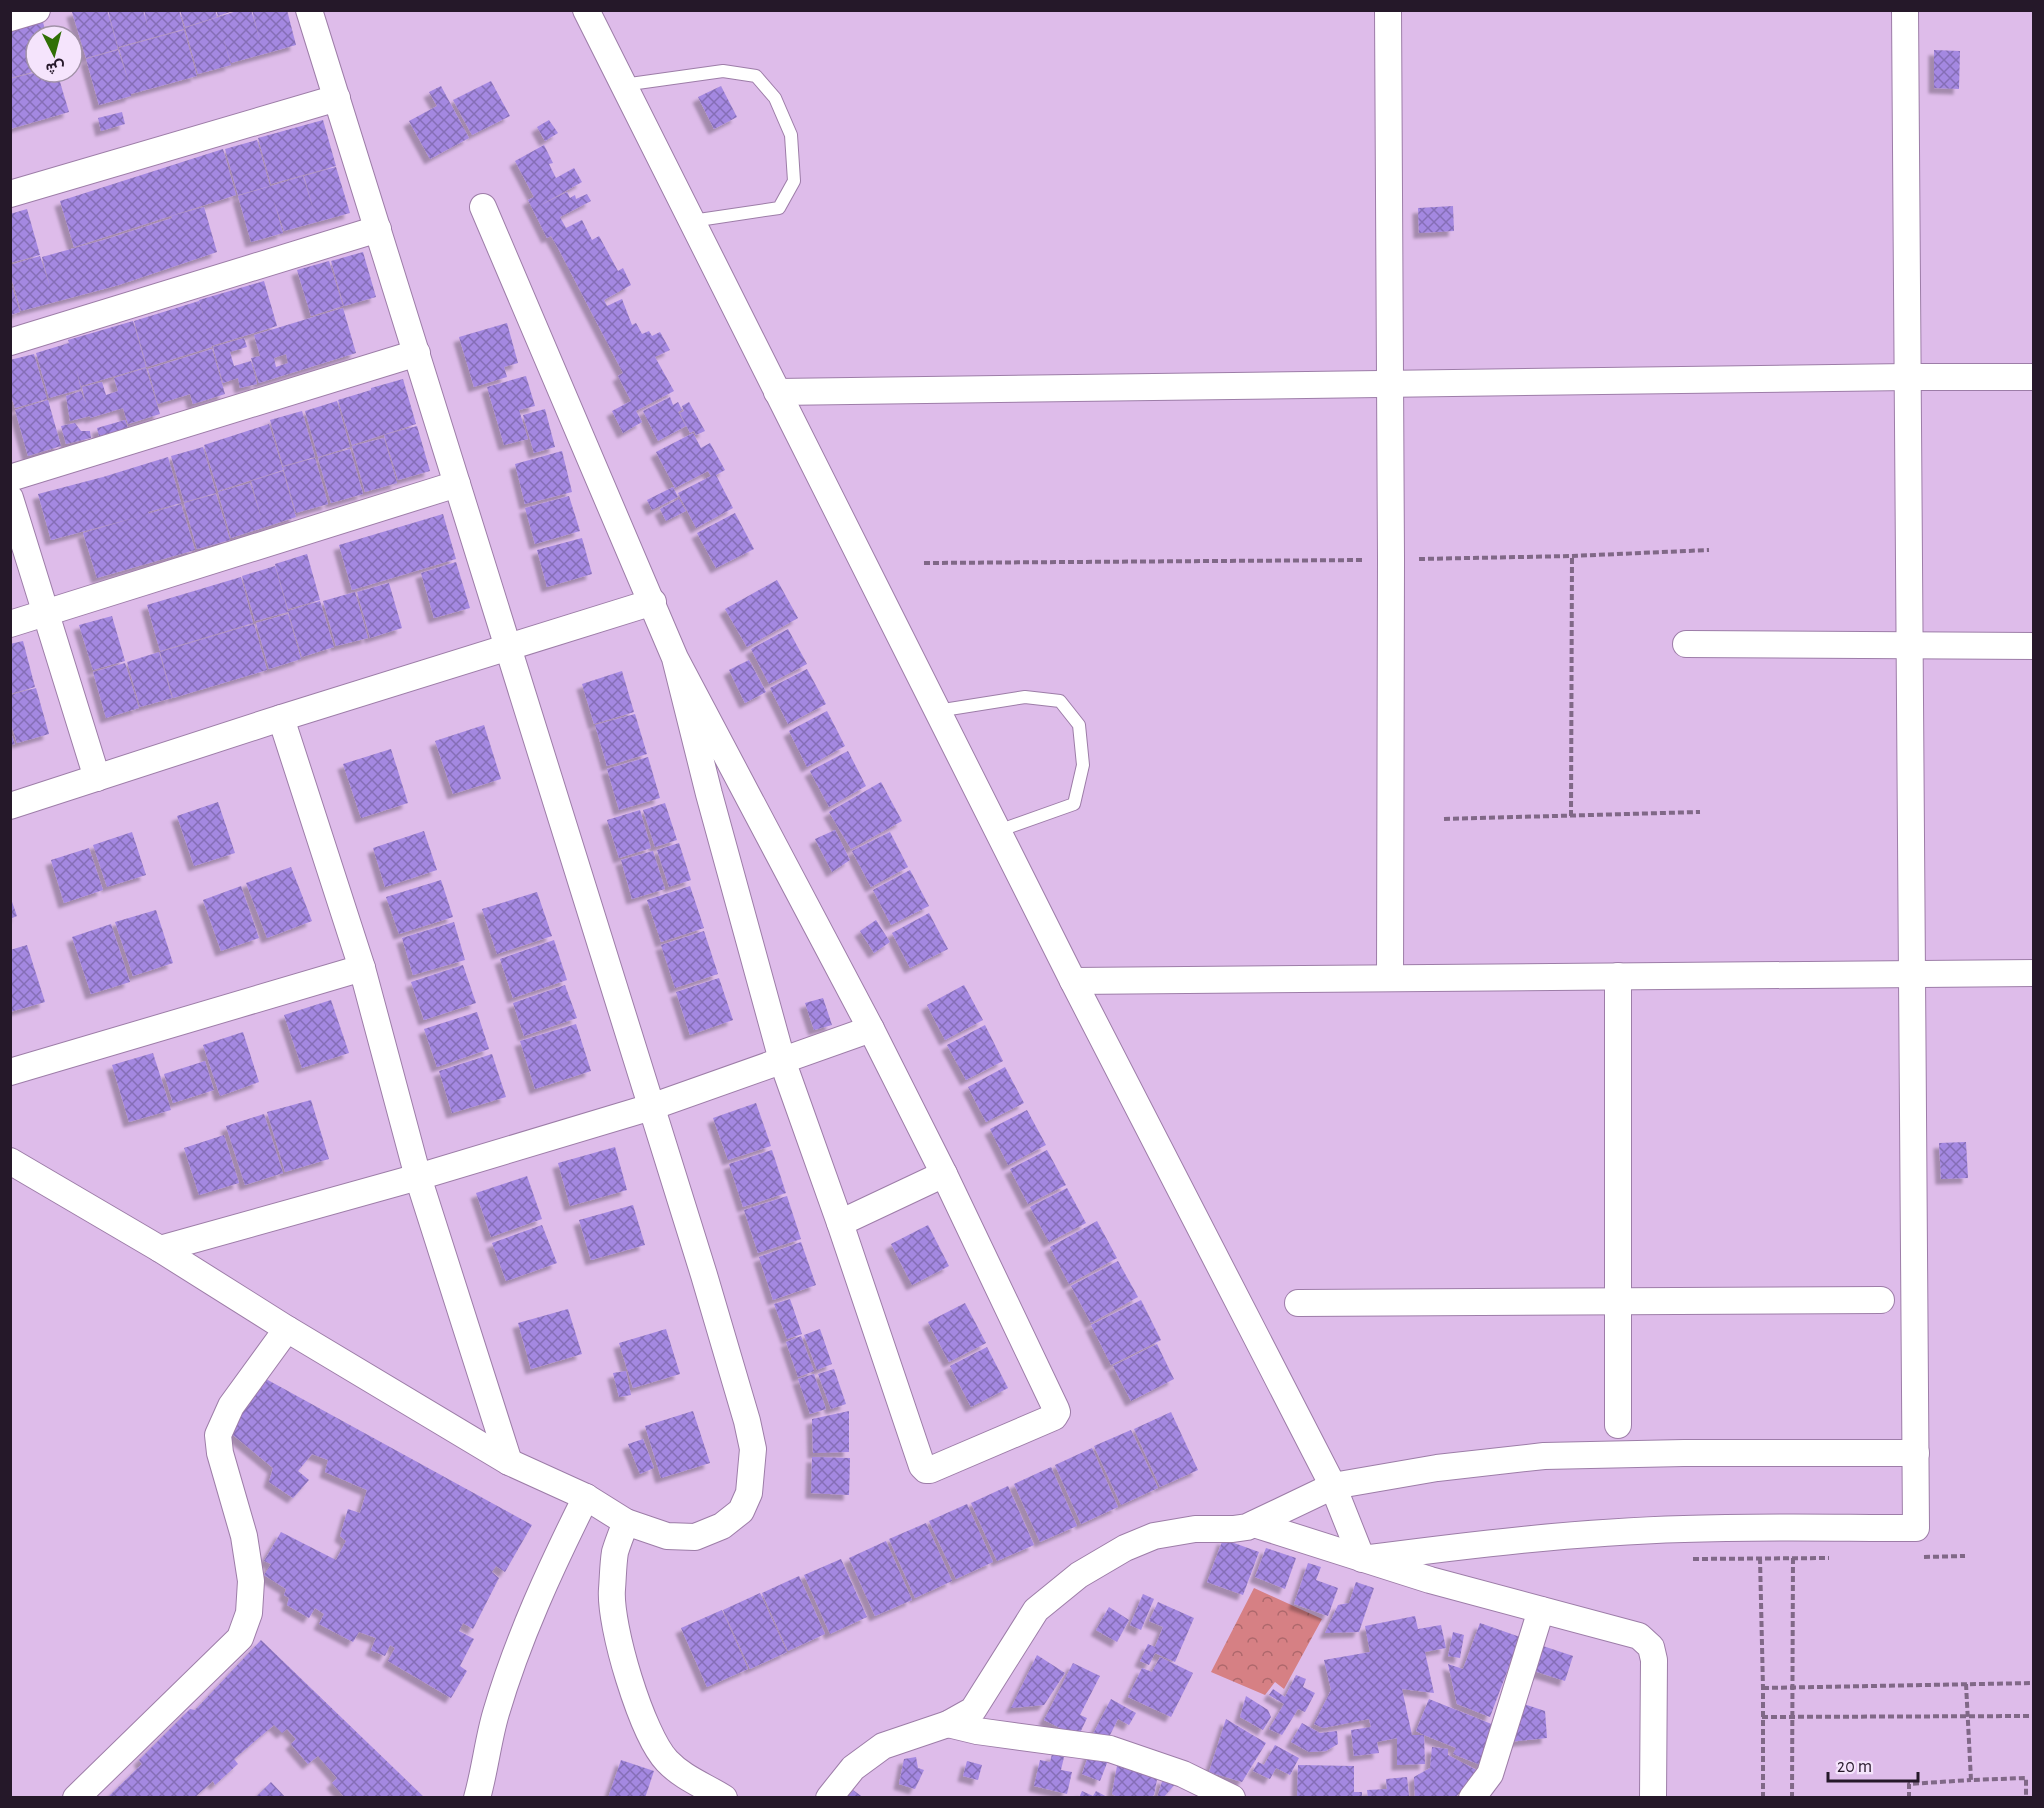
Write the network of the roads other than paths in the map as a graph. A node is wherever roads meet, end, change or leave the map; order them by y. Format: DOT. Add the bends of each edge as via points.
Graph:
graph roads {
  1 [pos="37,10"];
  2 [pos="309,10"];
  3 [pos="586,10"];
  4 [pos="1388,10"];
  5 [pos="1905,10"];
  6 [pos="10,18"];
  7 [pos="623,85"];
  8 [pos="337,98"];
  9 [pos="10,194"];
  10 [pos="483,207"];
  11 [pos="692,222"];
  12 [pos="378,229"];
  13 [pos="10,342"];
  14 [pos="417,353"];
  15 [pos="1908,376"];
  16 [pos="2034,377"];
  17 [pos="1390,384"];
  18 [pos="777,392"];
  19 [pos="10,478"];
  20 [pos="457,484"];
  21 [pos="10,498"];
  22 [pos="653,602"];
  23 [pos="46,613"];
  24 [pos="10,624"];
  25 [pos="1686,645"];
  26 [pos="1909,646"];
  27 [pos="2034,646"];
  28 [pos="508,647"];
  29 [pos="675,658"];
  30 [pos="937,711"];
  31 [pos="281,718"];
  32 [pos="97,778"];
  33 [pos="10,806"];
  34 [pos="998,831"];
  35 [pos="362,968"];
  36 [pos="2034,972"];
  37 [pos="1912,974"];
  38 [pos="1618,976"];
  39 [pos="1390,978"];
  40 [pos="1073,981"];
  41 [pos="871,1029"];
  42 [pos="782,1060"];
  43 [pos="10,1072"];
  44 [pos="651,1107"];
  45 [pos="10,1161"];
  46 [pos="944,1174"];
  47 [pos="418,1177"];
  48 [pos="840,1223"];
  49 [pos="160,1249"];
  50 [pos="1881,1300"];
  51 [pos="1618,1301"];
  52 [pos="1298,1303"];
  53 [pos="287,1329"];
  54 [pos="1618,1425"];
  55 [pos="1916,1453"];
  56 [pos="510,1462"];
  57 [pos="1333,1486"];
  58 [pos="586,1497"];
  59 [pos="626,1522"];
  60 [pos="1254,1524"];
  61 [pos="1362,1559"];
  62 [pos="1541,1610"];
  63 [pos="948,1724"];
  64 [pos="75,1797"];
  65 [pos="477,1797"];
  66 [pos="724,1797"];
  67 [pos="829,1797"];
  68 [pos="1229,1797"];
  69 [pos="1472,1797"];
  70 [pos="1650,1797"];
  1 -- 6 [label="street"];
  2 -- 8 [label="street"];
  3 -- 7 [label="street"];
  4 -- 17 [label="street"];
  5 -- 15 [label="street"];
  7 -- 11 [label="street"];
  7 -- 11 [label="lane" via="723,71 756,76 775,98 791,135 794,181 779,208"];
  8 -- 9 [label="street"];
  8 -- 12 [label="street"];
  10 -- 22 [label="street"];
  11 -- 18 [label="street"];
  12 -- 13 [label="street"];
  12 -- 14 [label="street"];
  14 -- 19 [label="street"];
  14 -- 20 [label="street"];
  15 -- 16 [label="street"];
  15 -- 17 [label="street"];
  15 -- 26 [label="street"];
  17 -- 18 [label="street"];
  17 -- 39 [label="street"];
  18 -- 30 [label="street"];
  20 -- 23 [label="street"];
  20 -- 28 [label="street"];
  21 -- 23 [label="street"];
  22 -- 28 [label="street"];
  22 -- 29 [label="street"];
  23 -- 24 [label="street"];
  23 -- 32 [label="street"];
  25 -- 26 [label="street"];
  26 -- 27 [label="street"];
  26 -- 37 [label="street"];
  28 -- 31 [label="street"];
  28 -- 44 [label="street"];
  29 -- 41 [label="street"];
  29 -- 42 [label="street"];
  30 -- 34 [label="street"];
  30 -- 34 [label="lane" via="1025,697 1060,701 1079,725 1083,765 1074,804"];
  31 -- 32 [label="street"];
  31 -- 35 [label="street"];
  32 -- 33 [label="street"];
  34 -- 40 [label="street"];
  35 -- 43 [label="street"];
  35 -- 47 [label="street"];
  36 -- 37 [label="street"];
  37 -- 38 [label="street"];
  37 -- 55 [label="street"];
  38 -- 39 [label="street"];
  38 -- 51 [label="street"];
  39 -- 40 [label="street"];
  40 -- 57 [label="street"];
  41 -- 42 [label="street"];
  41 -- 46 [label="street"];
  42 -- 44 [label="street"];
  42 -- 48 [label="street"];
  44 -- 47 [label="street"];
  44 -- 59 [label="street" via="747,1421 753,1449 752,1472 741,1511 722,1526 695,1537 667,1536"];
  45 -- 49 [label="street"];
  46 -- 48 [label="street"];
  46 -- 48 [label="street" via="1056,1409 1054,1417 930,1470 924,1468"];
  47 -- 49 [label="street"];
  47 -- 56 [label="street"];
  49 -- 53 [label="street"];
  50 -- 51 [label="street"];
  51 -- 52 [label="street"];
  51 -- 54 [label="street"];
  53 -- 56 [label="street"];
  53 -- 64 [label="street" via="231,1406 218,1435 244,1536 251,1581 249,1613 240,1638"];
  55 -- 57 [label="street" via="1544,1456 1437,1468"];
  55 -- 61 [label="street" via="1916,1528 1684,1529 1571,1535"];
  56 -- 58 [label="street"];
  57 -- 60 [label="street"];
  57 -- 61 [label="street"];
  58 -- 59 [label="street"];
  58 -- 65 [label="street" via="517,1650 496,1715"];
  59 -- 66 [label="street" via="615,1553 613,1612 642,1715 657,1750 668,1763"];
  60 -- 61 [label="street"];
  60 -- 63 [label="street" via="1154,1536 1079,1575 1036,1610 973,1710"];
  61 -- 62 [label="street"];
  62 -- 69 [label="street" via="1490,1774"];
  62 -- 70 [label="street" via="1639,1636 1651,1647 1654,1660"];
  63 -- 67 [label="street" via="883,1746 853,1768"];
  63 -- 68 [label="street" via="1110,1749 1183,1774"];
}
